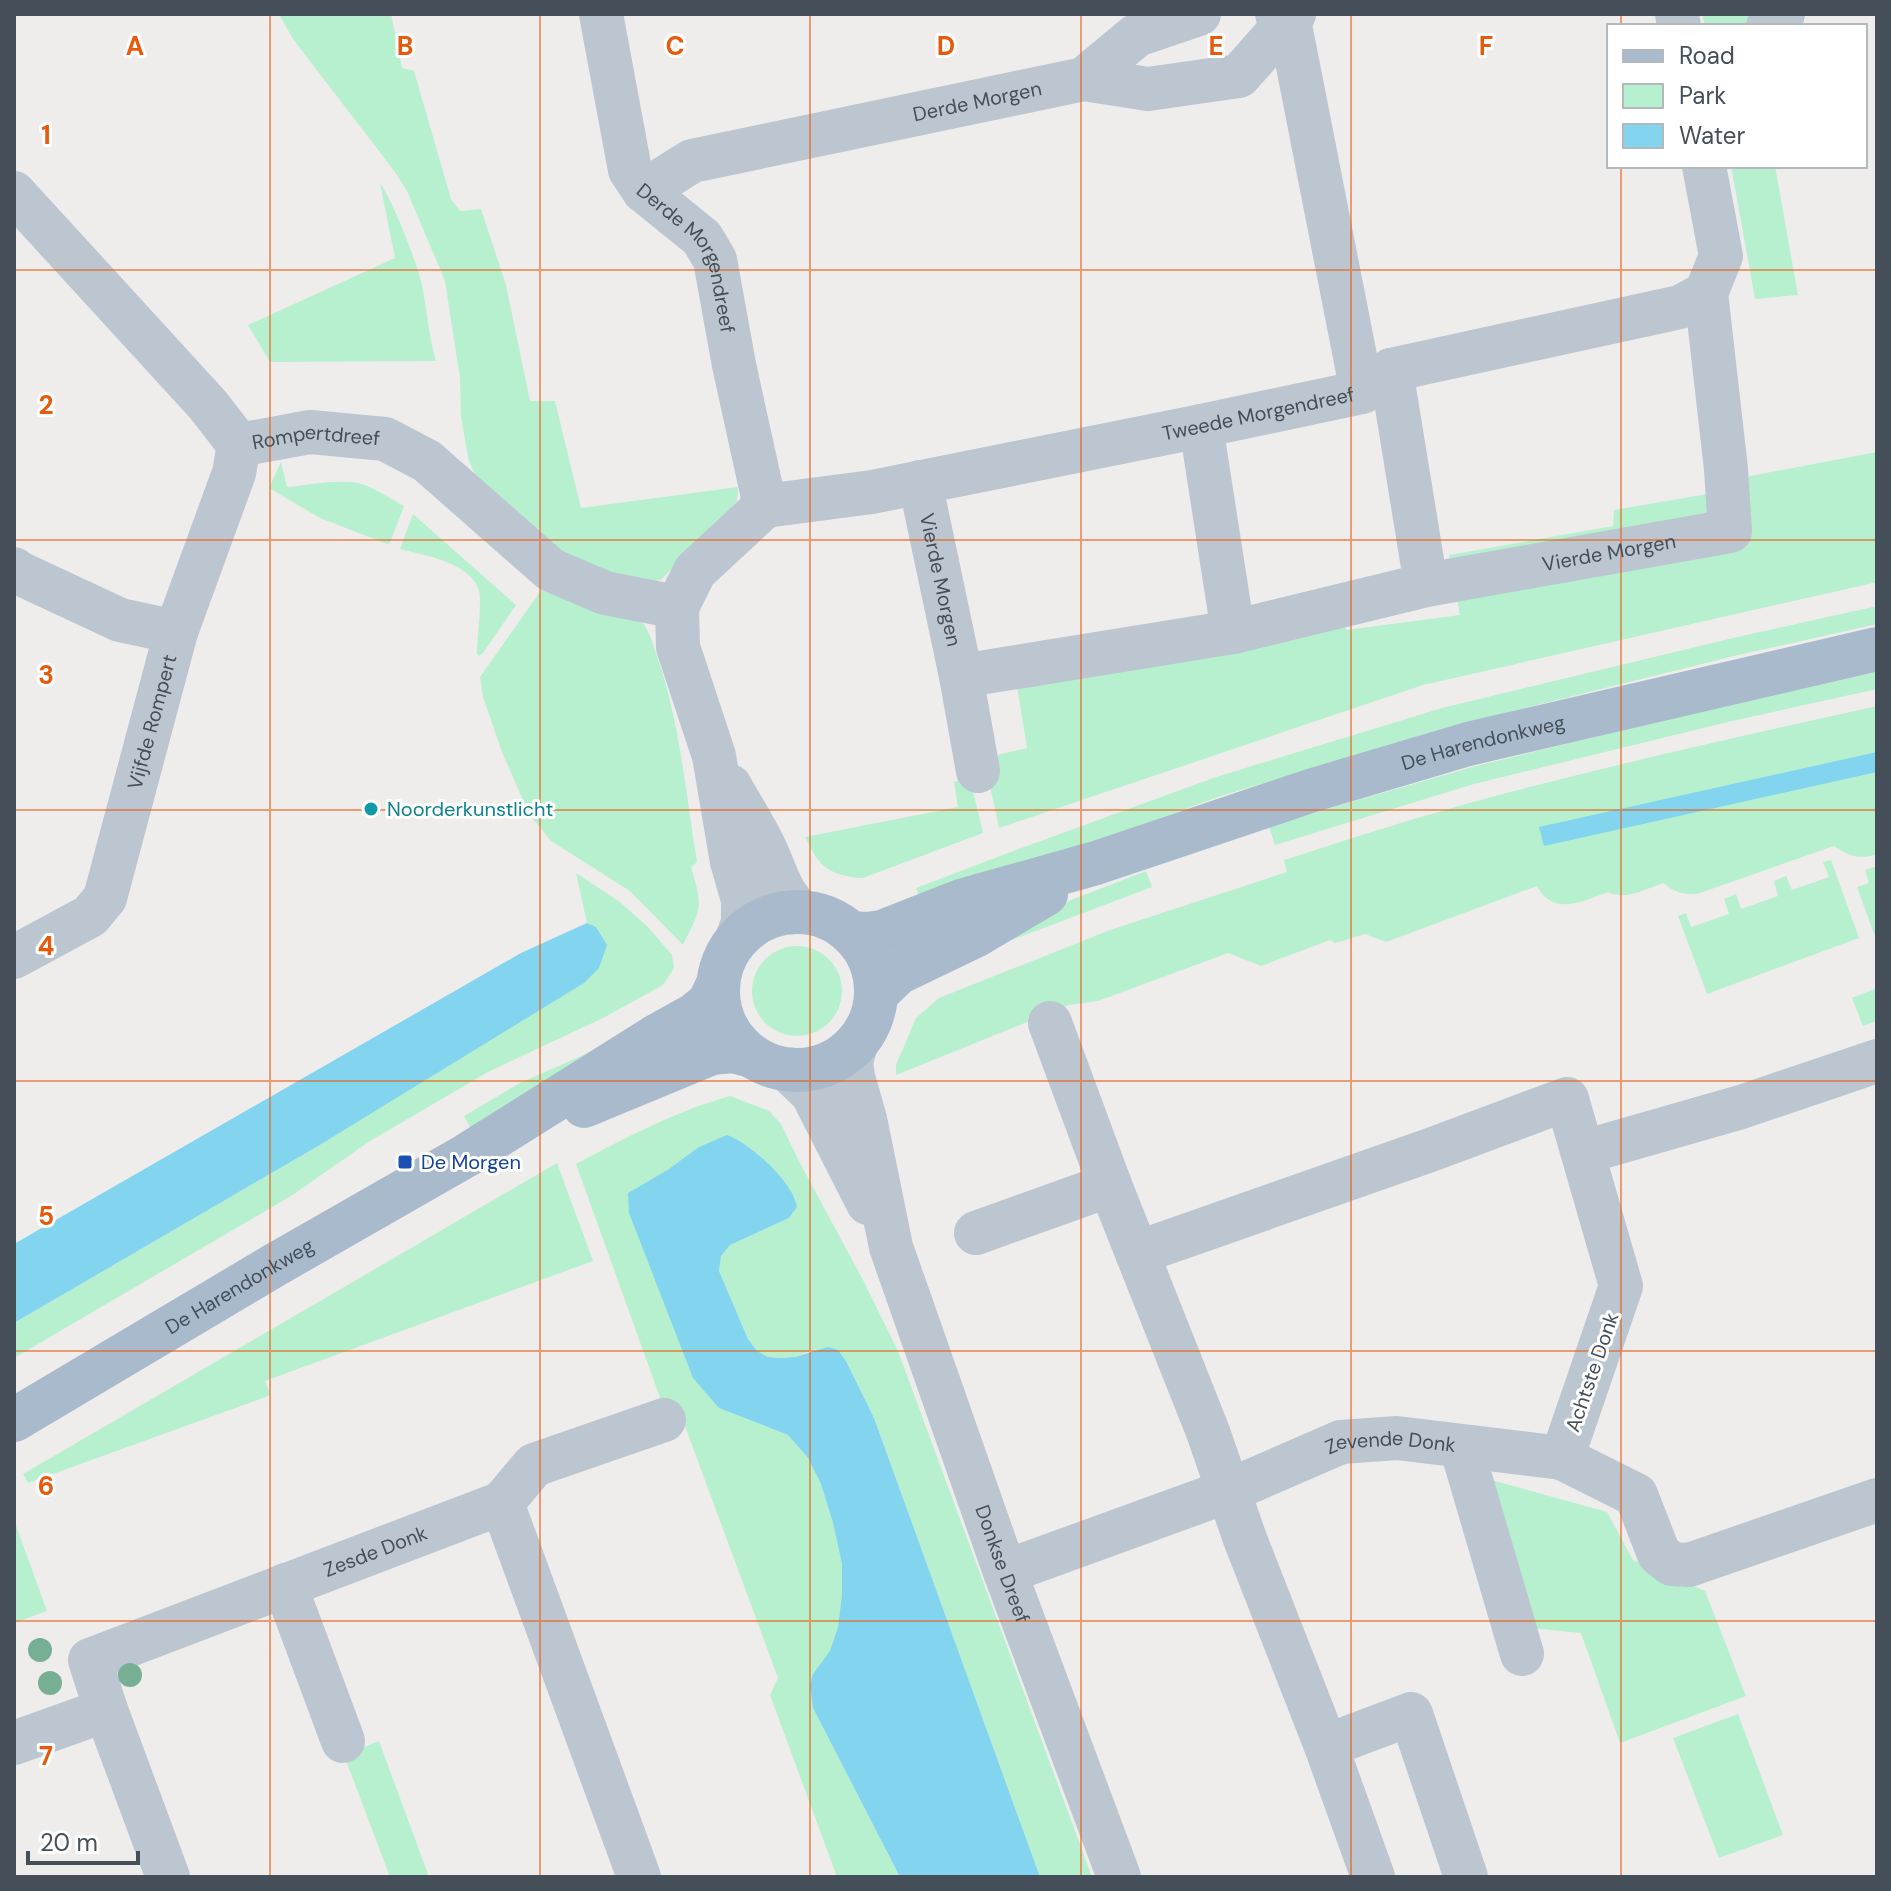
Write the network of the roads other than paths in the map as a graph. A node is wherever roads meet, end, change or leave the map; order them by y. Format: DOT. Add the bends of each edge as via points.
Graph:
graph roads {
  1 [pos="601,14"];
  2 [pos="1199,14"];
  3 [pos="1287,16"];
  4 [pos="1084,79"];
  5 [pos="1704,168"];
  6 [pos="644,191"];
  7 [pos="15,197"];
  8 [pos="1706,293"];
  9 [pos="1377,381"];
  10 [pos="1201,426"];
  11 [pos="239,445"];
  12 [pos="920,482"];
  13 [pos="765,506"];
  14 [pos="14,569"];
  15 [pos="1426,585"];
  16 [pos="677,607"];
  17 [pos="176,632"];
  18 [pos="1233,632"];
  19 [pos="1877,649"];
  20 [pos="961,676"];
  21 [pos="714,756"];
  22 [pos="978,771"];
  23 [pos="1096,863"];
  24 [pos="801,912"];
  25 [pos="851,933"];
  26 [pos="737,939"];
  27 [pos="14,957"];
  28 [pos="718,984"];
  29 [pos="876,994"];
  30 [pos="1050,1023"];
  31 [pos="856,1044"];
  32 [pos="1877,1061"];
  33 [pos="770,1063"];
  34 [pos="1584,1152"];
  35 [pos="467,1155"];
  36 [pos="1110,1185"];
  37 [pos="976,1233"];
  38 [pos="891,1247"];
  39 [pos="1137,1253"];
  40 [pos="14,1420"];
  41 [pos="664,1420"];
  42 [pos="1461,1446"];
  43 [pos="1562,1458"];
  44 [pos="1228,1491"];
  45 [pos="1877,1500"];
  46 [pos="502,1503"];
  47 [pos="1005,1572"];
  48 [pos="285,1585"];
  49 [pos="1522,1654"];
  50 [pos="106,1710"];
  51 [pos="343,1741"];
  52 [pos="14,1743"];
  53 [pos="1326,1746"];
  54 [pos="168,1877"];
  55 [pos="639,1877"];
  56 [pos="1119,1877"];
  57 [pos="1373,1877"];
  58 [pos="1466,1877"];
  1 -- 6 [label="street, Derde Morgendreef" via="630,170"];
  2 -- 4 [label="street" via="1137,35"];
  3 -- 4 [label="street, Derde Morgen" via="1239,76 1148,89"];
  3 -- 9 [label="street"];
  4 -- 6 [label="street, Derde Morgen" via="692,161"];
  5 -- 8 [label="street" via="1721,256"];
  6 -- 13 [label="street, Derde Morgendreef" via="702,238 715,260"];
  7 -- 11 [label="street, Rompertdreef"];
  8 -- 9 [label="street, Tweede Morgendreef" via="1680,307"];
  8 -- 15 [label="street, Vierde Morgen" via="1730,531"];
  9 -- 10 [label="street, Tweede Morgendreef"];
  9 -- 15 [label="street"];
  10 -- 12 [label="street, Tweede Morgendreef"];
  10 -- 18 [label="street"];
  11 -- 16 [label="street, Rompertdreef" via="310,432 385,439 427,461 551,570 605,593"];
  11 -- 17 [label="street, Vijfde Rompert" via="234,473"];
  12 -- 13 [label="street, Tweede Morgendreef"];
  12 -- 20 [label="street, Vierde Morgen"];
  13 -- 16 [label="street" via="695,571"];
  14 -- 17 [label="street" via="120,620"];
  15 -- 18 [label="street, Vierde Morgen"];
  16 -- 21 [label="street" via="678,647"];
  17 -- 27 [label="street, Vijfde Rompert" via="105,898 90,916"];
  18 -- 20 [label="street, Vierde Morgen"];
  19 -- 23 [label="main road, De Harendonkweg" via="1468,744"];
  20 -- 22 [label="street, Vierde Morgen"];
  21 -- 24 [label="street" via="780,887"];
  21 -- 26 [label="street" via="743,900"];
  23 -- 25 [label="main road, De Harendonkweg" via="961,901 882,932"];
  23 -- 29 [label="main road, De Harendonkweg" via="975,936 898,973"];
  24 -- 25 [label="main road" via="836,922"];
  24 -- 26 [label="main road" via="766,918"];
  25 -- 29 [label="main road" via="870,960"];
  26 -- 28 [label="main road"];
  28 -- 33 [label="main road" via="721,1011 732,1036"];
  28 -- 35 [label="main road, De Harendonkweg" via="709,1003 694,1015"];
  29 -- 31 [label="main road"];
  30 -- 36 [label="street"];
  31 -- 33 [label="main road" via="825,1065 807,1069"];
  31 -- 38 [label="street, Donkse Dreef" via="853,1077"];
  32 -- 34 [label="street"];
  33 -- 35 [label="main road, De Harendonkweg" via="732,1051 712,1053"];
  33 -- 38 [label="street, Donkse Dreef" via="812,1093"];
  34 -- 39 [label="street, Achtste Donk" via="1567,1099"];
  34 -- 43 [label="street, Achtste Donk" via="1621,1286"];
  35 -- 40 [label="main road, De Harendonkweg"];
  36 -- 37 [label="street"];
  36 -- 39 [label="street"];
  38 -- 47 [label="street, Donkse Dreef"];
  39 -- 44 [label="street"];
  41 -- 46 [label="street" via="534,1465"];
  42 -- 43 [label="street, Zevende Donk"];
  42 -- 44 [label="street, Zevende Donk" via="1397,1438 1341,1442"];
  42 -- 49 [label="street"];
  43 -- 45 [label="street, Achtste Donk" via="1636,1495 1659,1554 1672,1564 1689,1565"];
  44 -- 47 [label="street, Zevende Donk"];
  44 -- 53 [label="street"];
  46 -- 48 [label="street, Zesde Donk"];
  46 -- 55 [label="street"];
  47 -- 56 [label="street, Donkse Dreef"];
  48 -- 50 [label="street, Zesde Donk" via="90,1660"];
  48 -- 51 [label="street"];
  50 -- 52 [label="street"];
  50 -- 54 [label="street, Zesde Donk"];
  53 -- 57 [label="street"];
  53 -- 58 [label="street" via="1411,1714"];
}
